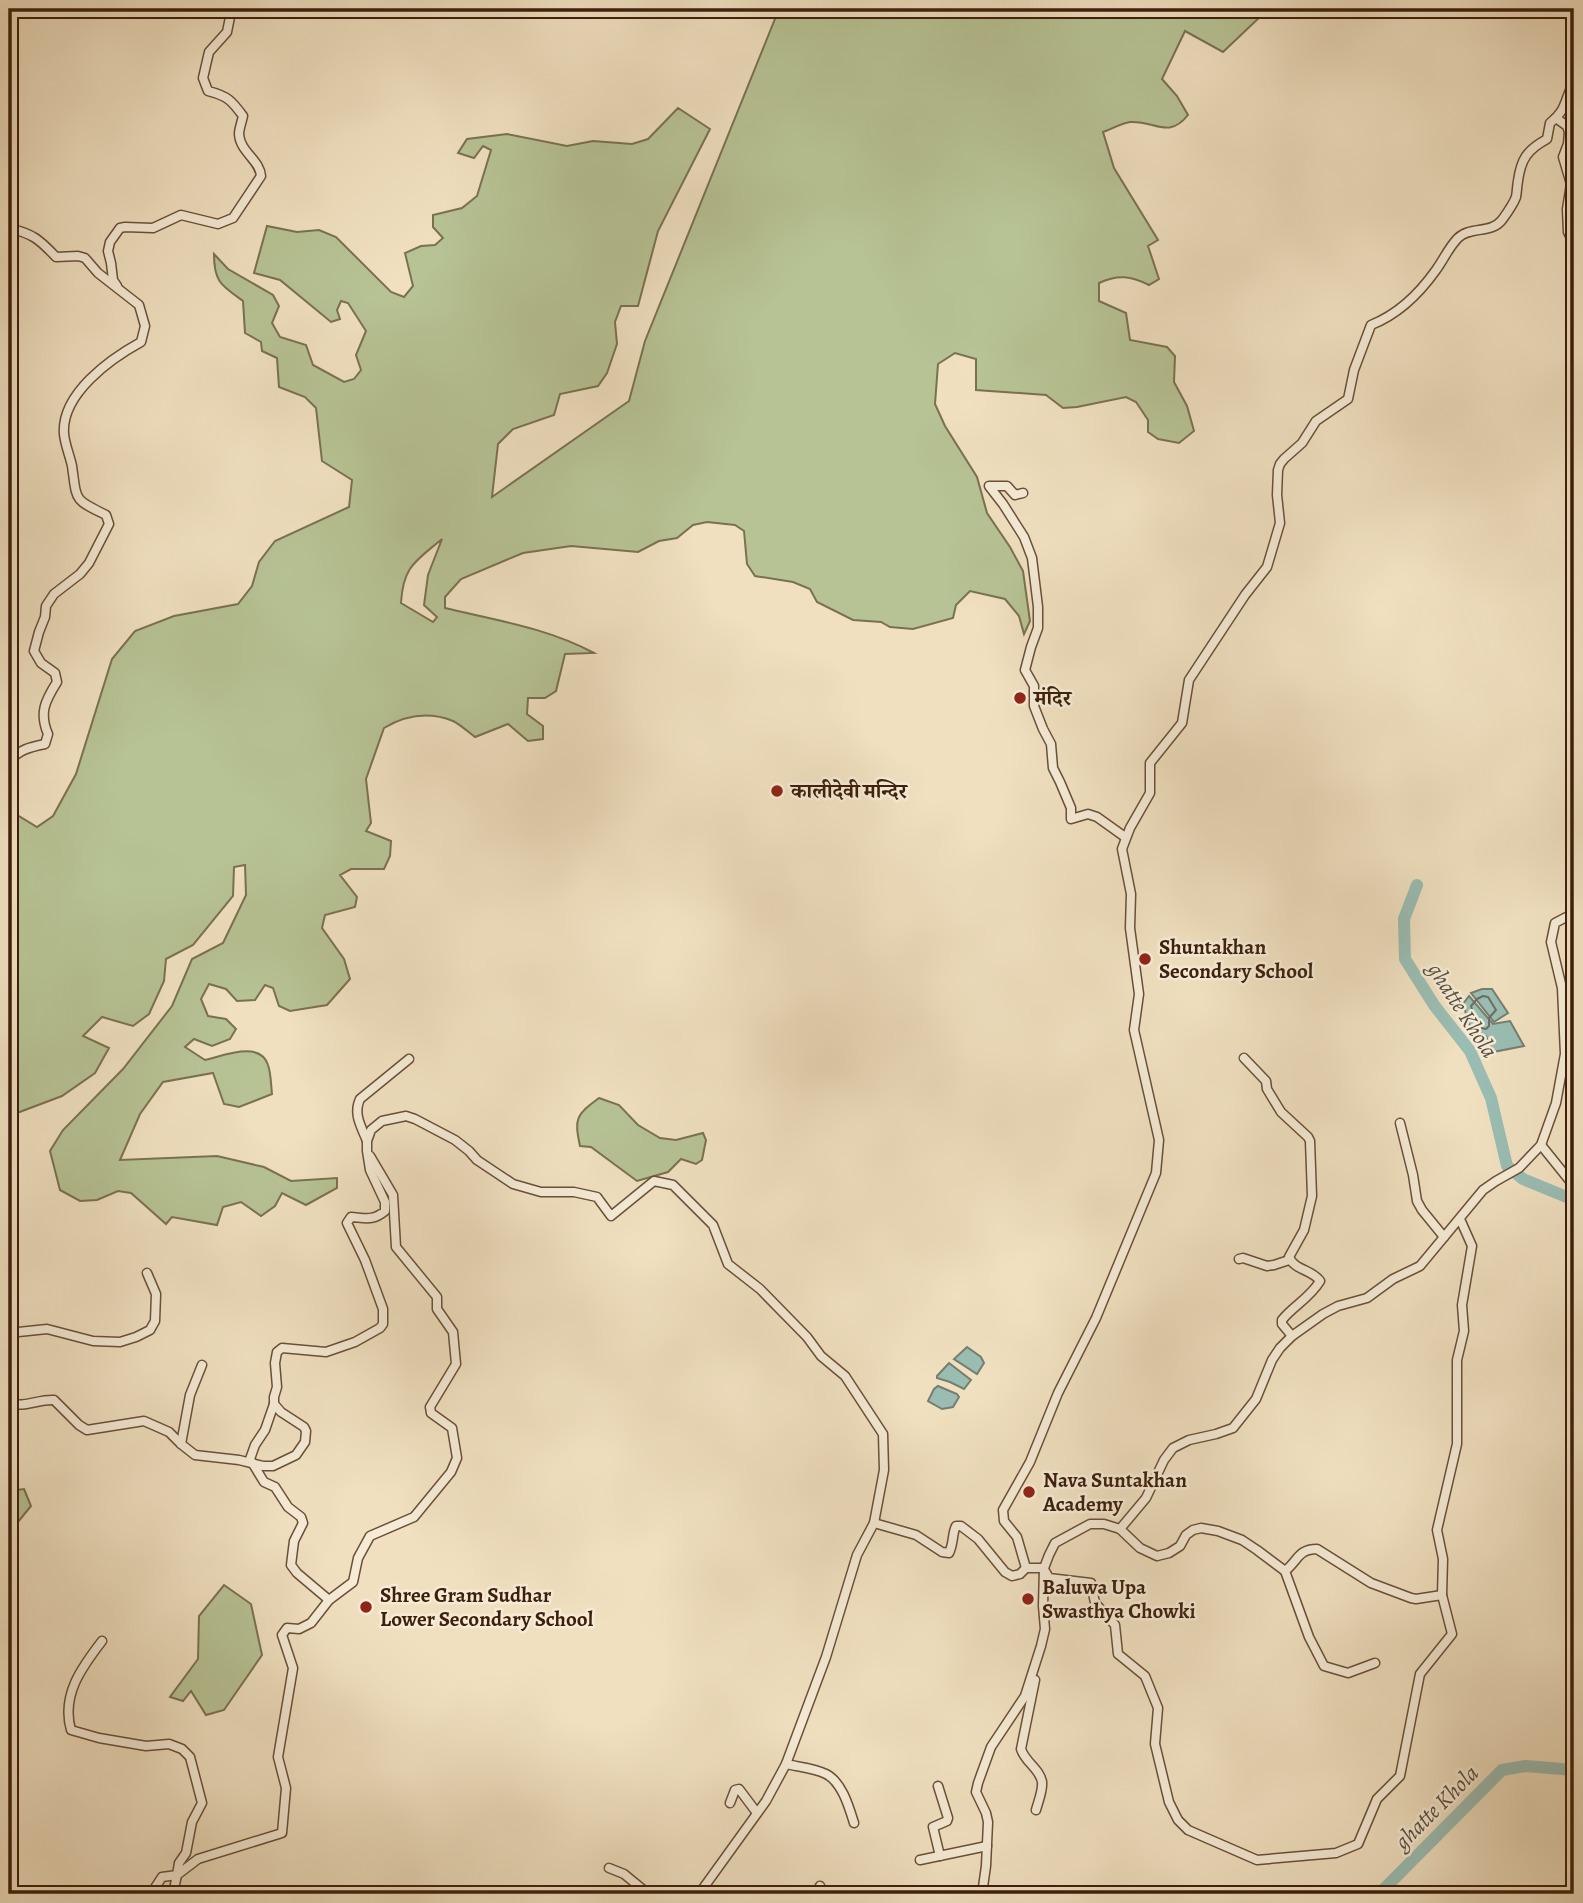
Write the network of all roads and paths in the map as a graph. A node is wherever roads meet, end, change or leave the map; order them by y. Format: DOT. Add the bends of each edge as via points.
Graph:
graph roads {
  1 [pos="226,9"];
  2 [pos="1574,82"];
  3 [pos="1556,118"];
  4 [pos="9,228"];
  5 [pos="1574,244"];
  6 [pos="121,292"];
  7 [pos="1023,493"];
  8 [pos="9,762"];
  9 [pos="1125,837"];
  10 [pos="1574,913"];
  11 [pos="1244,1058"];
  12 [pos="410,1059"];
  13 [pos="1400,1123"];
  14 [pos="367,1141"];
  15 [pos="1541,1145"];
  16 [pos="367,1151"];
  17 [pos="1574,1185"];
  18 [pos="1460,1219"];
  19 [pos="1444,1237"];
  20 [pos="1240,1259"];
  21 [pos="1289,1261"];
  22 [pos="147,1273"];
  23 [pos="9,1333"];
  24 [pos="1292,1336"];
  25 [pos="202,1365"];
  26 [pos="9,1403"];
  27 [pos="274,1404"];
  28 [pos="181,1444"];
  29 [pos="254,1464"];
  30 [pos="874,1524"];
  31 [pos="1120,1529"];
  32 [pos="1026,1568"];
  33 [pos="1044,1568"];
  34 [pos="1285,1572"];
  35 [pos="1442,1595"];
  36 [pos="329,1600"];
  37 [pos="102,1642"];
  38 [pos="1036,1660"];
  39 [pos="1375,1663"];
  40 [pos="786,1764"];
  41 [pos="938,1786"];
  42 [pos="730,1803"];
  43 [pos="1036,1810"];
  44 [pos="757,1813"];
  45 [pos="854,1823"];
  46 [pos="987,1846"];
  47 [pos="940,1856"];
  48 [pos="920,1860"];
  49 [pos="609,1868"];
  50 [pos="177,1875"];
  51 [pos="151,1894"];
  52 [pos="173,1894"];
  53 [pos="648,1894"];
  54 [pos="699,1894"];
  55 [pos="982,1894"];
  1 -- 6 [label="street" via="230,17 227,32 209,52 203,78 208,92 222,94 243,116 239,134 261,176 233,218 218,224 181,215 153,228 120,228 108,251 113,280"];
  2 -- 3 [label="street" via="1565,108"];
  3 -- 5 [label="street" via="1569,132 1563,157 1571,184 1568,232"];
  3 -- 9 [label="street" via="1550,123 1547,139 1522,160 1516,197 1500,223 1464,233 1415,296 1371,325 1348,399 1315,421 1302,443 1284,459 1278,470 1280,523 1267,567 1189,680 1182,723 1150,763 1150,793"];
  4 -- 6 [label="street" via="29,233 55,257 85,258"];
  6 -- 8 [label="street" via="139,305 145,326 141,342 92,376 71,404 64,435 74,490 81,502 106,515 109,524 89,563 46,607 34,651 55,673 57,682 42,721 48,734 45,744 28,747"];
  7 -- 9 [label="street" via="1014,495 1007,486 989,486 1024,537 1032,558 1038,628 1025,670 1034,686 1034,706 1051,744 1053,768 1071,808 1071,819 1088,814 1097,817"];
  9 -- 32 [label="street" via="1122,849 1131,894 1130,928 1139,994 1135,1030 1159,1140 1156,1173 1096,1318 1003,1510"];
  10 -- 15 [label="street" via="1555,923 1551,942 1562,988 1566,1055"];
  11 -- 21 [label="street" via="1266,1081 1281,1112 1310,1141 1312,1196 1303,1233"];
  12 -- 14 [label="street" via="360,1099 356,1115"];
  13 -- 19 [label="street" via="1417,1202"];
  14 -- 16 [label="street"];
  14 -- 30 [label="street" via="382,1121 406,1116 455,1140 513,1184 541,1192 597,1196 611,1216 654,1181 673,1185 713,1225 728,1264 760,1289 845,1376 883,1434 884,1470"];
  15 -- 17 [label="street"];
  15 -- 18 [label="street" via="1519,1168 1483,1190"];
  16 -- 27 [label="street" via="385,1211 370,1220 351,1217 347,1223 383,1309 383,1324 355,1342 326,1352 282,1348 275,1363"];
  16 -- 36 [label="street" via="393,1195 396,1247 437,1297 437,1309 453,1332 456,1364 430,1407 431,1413 452,1428 457,1458 414,1517 370,1536 358,1558 353,1582"];
  18 -- 19 [label="street"];
  18 -- 35 [label="street" via="1472,1246 1457,1360 1457,1444 1437,1530 1443,1559"];
  19 -- 24 [label="street" via="1420,1266 1367,1298 1338,1306"];
  20 -- 21 [label="street" via="1271,1266"];
  21 -- 24 [label="street" via="1320,1281 1283,1317 1282,1324"];
  22 -- 23 [label="street" via="156,1294 155,1321 150,1330 136,1337 107,1342 47,1329"];
  24 -- 31 [label="street" via="1272,1360 1256,1399 1233,1428 1173,1448 1146,1498"];
  25 -- 28 [label="street" via="190,1395"];
  26 -- 28 [label="street" via="54,1401 87,1430 144,1421 169,1432"];
  27 -- 29 [label="street" via="250,1459"];
  27 -- 29 [label="street" via="304,1427 305,1442 296,1455 273,1466"];
  28 -- 29 [label="street" via="195,1455"];
  29 -- 36 [label="street" via="264,1482 275,1487 301,1517 290,1565"];
  30 -- 32 [label="street" via="916,1535 949,1553 954,1529 961,1526 978,1539 1004,1572 1012,1576"];
  30 -- 40 [label="street" via="857,1555"];
  31 -- 33 [label="street" via="1090,1524 1055,1543"];
  31 -- 34 [label="street" via="1140,1548 1157,1556 1180,1546 1193,1530 1218,1531 1249,1545"];
  32 -- 33 [label="street"];
  33 -- 35 [label="street" via="1049,1577 1091,1583 1095,1603 1115,1625 1118,1654 1145,1676 1158,1707 1155,1744 1168,1802 1178,1820 1188,1830 1257,1860 1336,1853 1358,1844 1377,1798 1400,1776 1420,1675 1452,1634"];
  33 -- 38 [label="street" via="1045,1629"];
  34 -- 35 [label="street" via="1300,1553 1317,1549 1371,1583 1411,1598"];
  34 -- 39 [label="street" via="1324,1666 1348,1673"];
  36 -- 50 [label="street" via="311,1623 287,1628 282,1635 293,1668 278,1756 286,1788 282,1833 198,1859"];
  37 -- 50 [label="street" via="81,1669 72,1690 68,1721 71,1730 146,1746 169,1744 190,1757 202,1803"];
  38 -- 43 [label="street" via="1021,1749 1042,1783"];
  38 -- 46 [label="street" via="1025,1696 991,1747 978,1783 976,1792 986,1813"];
  40 -- 44 [label="street"];
  40 -- 45 [label="street" via="832,1777"];
  41 -- 47 [label="street" via="948,1818 933,1827"];
  42 -- 44 [label="street" via="739,1789"];
  44 -- 54 [label="street"];
  46 -- 47 [label="street"];
  46 -- 55 [label="street"];
  47 -- 48 [label="street"];
  49 -- 53 [label="street"];
  50 -- 51 [label="street" via="162,1877"];
  50 -- 52 [label="street"];
}
